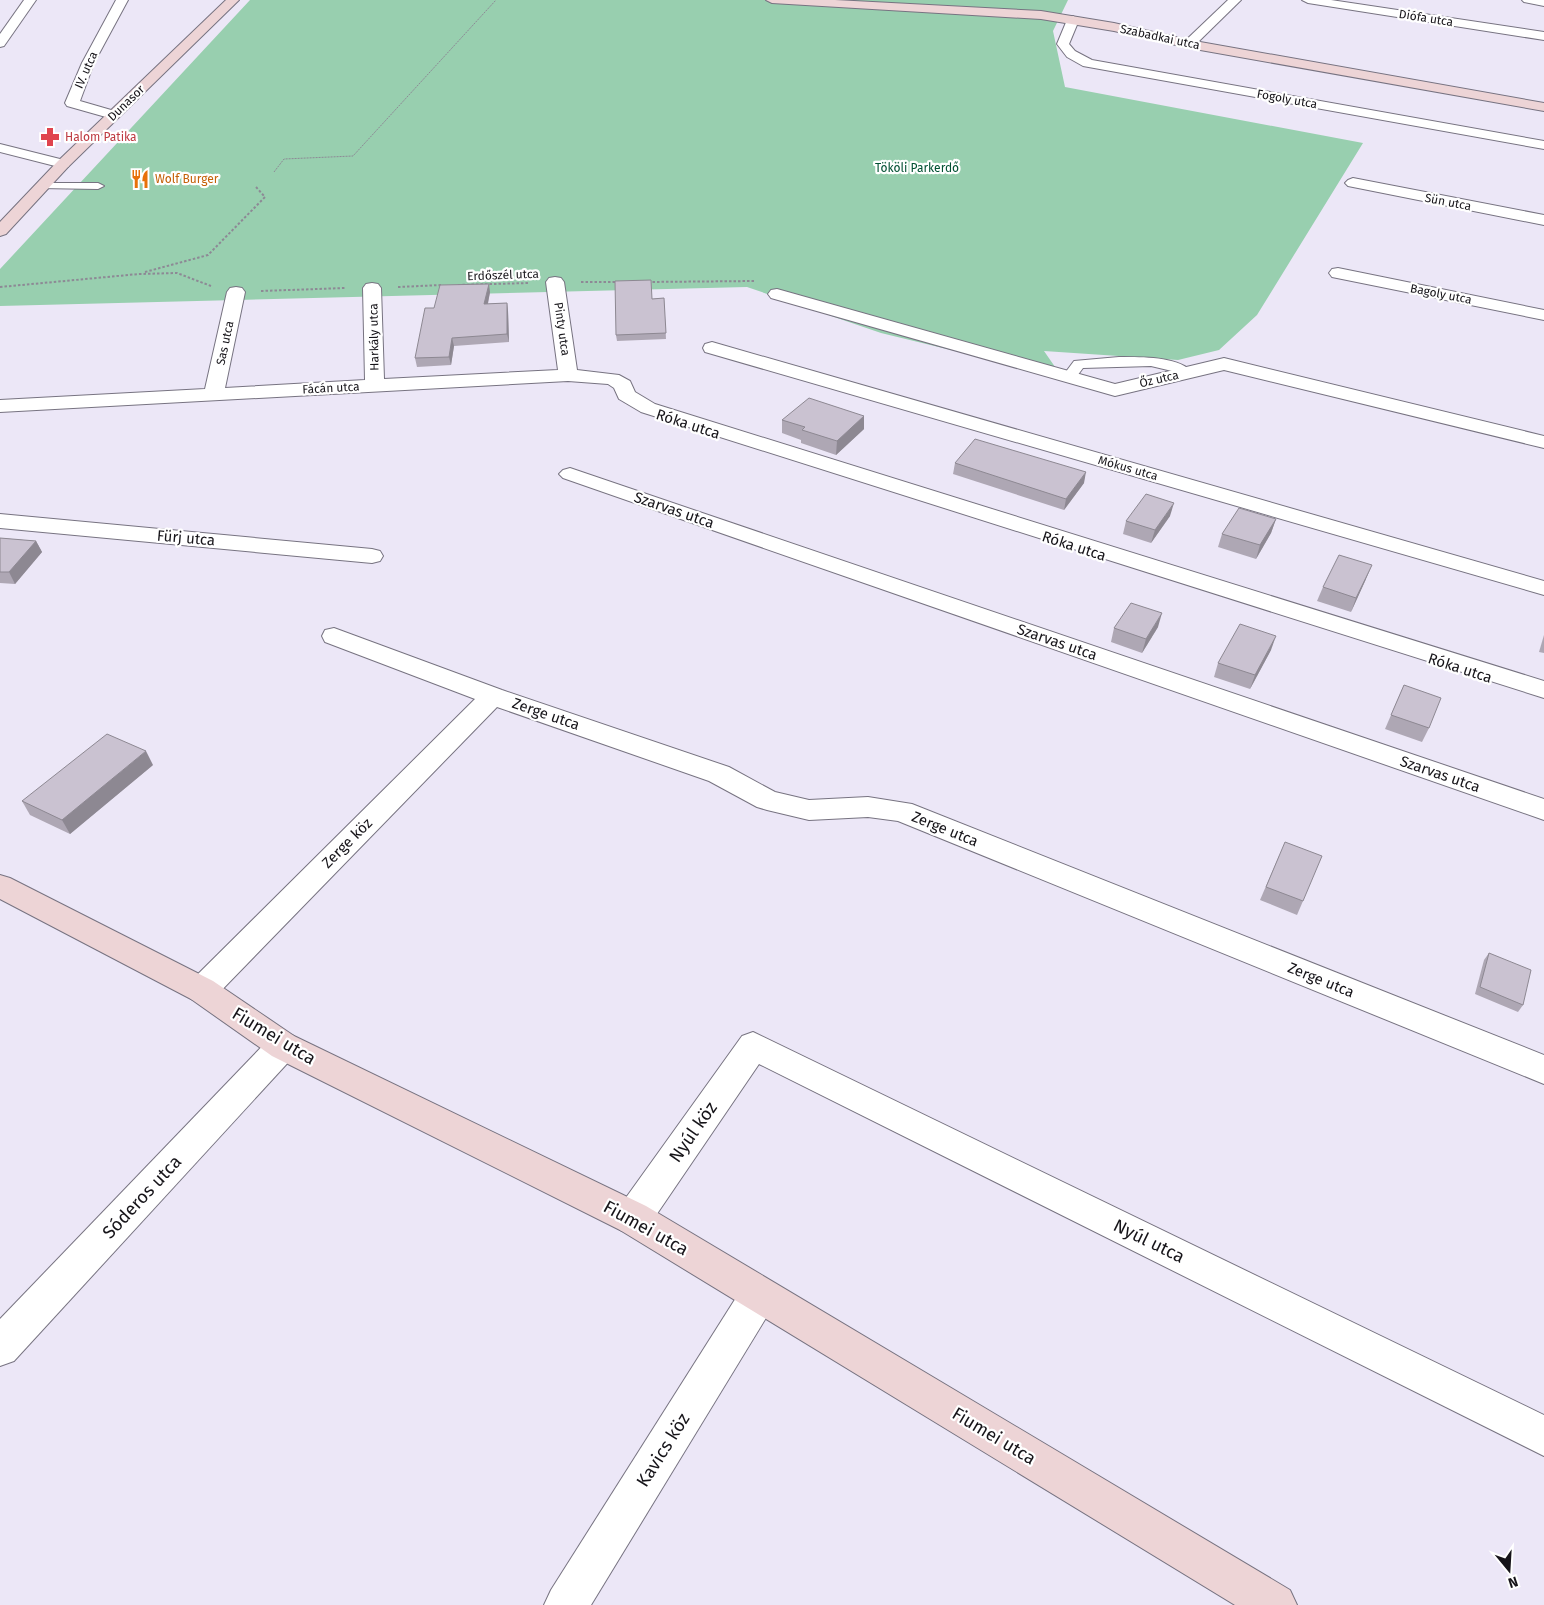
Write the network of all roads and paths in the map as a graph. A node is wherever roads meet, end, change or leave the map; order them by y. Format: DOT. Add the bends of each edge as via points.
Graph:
graph roads {
  1 [pos="30,0"];
  2 [pos="122,0"];
  3 [pos="233,0"];
  4 [pos="496,0"];
  5 [pos="772,0"];
  6 [pos="1235,0"];
  7 [pos="1308,0"];
  8 [pos="1528,0"];
  9 [pos="1544,2"];
  10 [pos="16,20"];
  11 [pos="1073,20"];
  12 [pos="0,22"];
  13 [pos="1544,36"];
  14 [pos="0,43"];
  15 [pos="1189,44"];
  16 [pos="1544,107"];
  17 [pos="114,115"];
  18 [pos="1544,146"];
  19 [pos="0,148"];
  20 [pos="64,164"];
  21 [pos="274,172"];
  22 [pos="1352,183"];
  23 [pos="43,186"];
  24 [pos="98,186"];
  25 [pos="256,187"];
  26 [pos="1544,220"];
  27 [pos="0,231"];
  28 [pos="1338,273"];
  29 [pos="139,274"];
  30 [pos="555,282"];
  31 [pos="620,282"];
  32 [pos="639,282"];
  33 [pos="0,287"];
  34 [pos="372,288"];
  35 [pos="236,292"];
  36 [pos="777,294"];
  37 [pos="1544,315"];
  38 [pos="712,348"];
  39 [pos="1186,373"];
  40 [pos="568,375"];
  41 [pos="1069,377"];
  42 [pos="375,386"];
  43 [pos="214,394"];
  44 [pos="0,406"];
  45 [pos="648,408"];
  46 [pos="1544,442"];
  47 [pos="570,474"];
  48 [pos="0,521"];
  49 [pos="372,556"];
  50 [pos="1544,588"];
  51 [pos="334,636"];
  52 [pos="1544,690"];
  53 [pos="1544,694"];
  54 [pos="493,696"];
  55 [pos="1544,810"];
  56 [pos="0,886"];
  57 [pos="202,990"];
  58 [pos="283,1046"];
  59 [pos="754,1046"];
  60 [pos="1544,1070"];
  61 [pos="633,1218"];
  62 [pos="759,1295"];
  63 [pos="0,1347"];
  64 [pos="1544,1436"];
  65 [pos="566,1605"];
  66 [pos="1274,1605"];
  1 -- 10 [label="street"];
  2 -- 17 [label="street, IV. utca" via="88,63 72,103"];
  3 -- 17 [label="street, Dunasor"];
  4 -- 21 [label="path" via="353,156 284,159"];
  5 -- 11 [label="street, Szabadkai utca" via="1041,15"];
  6 -- 15 [label="street"];
  7 -- 13 [label="street, Diófa utca"];
  8 -- 9 [label="street"];
  10 -- 12 [label="street"];
  10 -- 14 [label="street"];
  11 -- 15 [label="street, Szabadkai utca"];
  11 -- 18 [label="street, Fogoly utca" via="1063,44 1071,54 1088,63"];
  15 -- 16 [label="street, Szabadkai utca"];
  17 -- 20 [label="street, Dunasor"];
  19 -- 20 [label="street"];
  20 -- 23 [label="street, Dunasor"];
  22 -- 26 [label="street, Sün utca"];
  23 -- 24 [label="lane"];
  23 -- 27 [label="street, Dunasor"];
  25 -- 29 [label="path" via="265,197 208,256"];
  28 -- 37 [label="street, Bagoly utca"];
  29 -- 33 [label="path"];
  29 -- 35 [label="path, Erdőszél utca" via="178,273 226,292"];
  30 -- 31 [label="path, Erdőszél utca"];
  30 -- 34 [label="path, Erdőszél utca"];
  30 -- 40 [label="street, Pinty utca"];
  32 -- 36 [label="path" via="756,281"];
  34 -- 35 [label="path, Erdőszél utca"];
  34 -- 42 [label="street, Harkály utca"];
  35 -- 43 [label="street, Sas utca"];
  36 -- 41 [label="street, Őz utca"];
  38 -- 50 [label="street, Mókus utca"];
  39 -- 41 [label="street, Őz utca" via="1115,390"];
  39 -- 41 [label="lane" via="1180,367 1133,361 1080,364"];
  39 -- 46 [label="street, Őz utca" via="1224,364"];
  40 -- 42 [label="street, Fácán utca"];
  40 -- 45 [label="street, Fácán utca" via="612,379 623,385 626,395"];
  42 -- 43 [label="street, Fácán utca"];
  43 -- 44 [label="street, Fácán utca"];
  45 -- 52 [label="street, Róka utca"];
  45 -- 53 [label="street, Róka utca" via="646,410"];
  47 -- 55 [label="street, Szarvas utca"];
  48 -- 49 [label="street, Fürj utca"];
  51 -- 54 [label="street, Zerge utca"];
  54 -- 57 [label="street, Zerge köz"];
  54 -- 60 [label="street, Zerge utca" via="719,774 767,800 809,810 868,807 902,811"];
  56 -- 57 [label="street, Fiumei utca"];
  57 -- 58 [label="street, Fiumei utca"];
  58 -- 61 [label="street, Fiumei utca"];
  58 -- 63 [label="street, Sóderos utca"];
  59 -- 61 [label="street, Nyúl köz"];
  59 -- 64 [label="street, Nyúl utca"];
  61 -- 62 [label="street, Fiumei utca"];
  62 -- 65 [label="street, Kavics köz"];
  62 -- 66 [label="street, Fiumei utca"];
}
